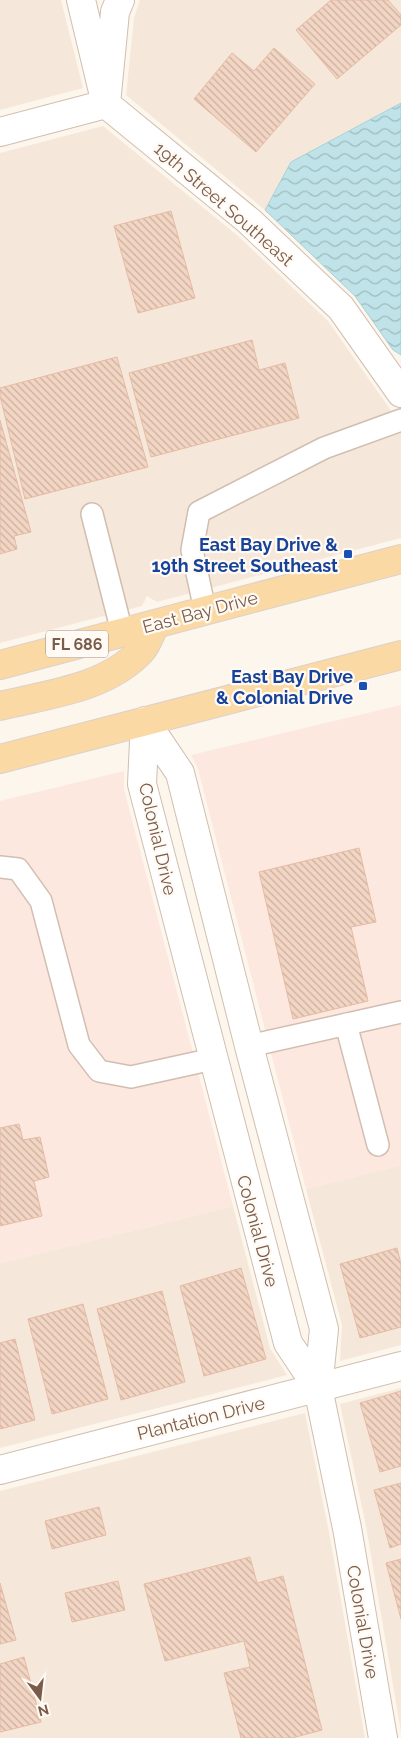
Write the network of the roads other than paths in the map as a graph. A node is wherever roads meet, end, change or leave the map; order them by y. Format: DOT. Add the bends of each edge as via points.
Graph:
graph roads {
  1 [pos="81,0"];
  2 [pos="120,0"];
  3 [pos="106,104"];
  4 [pos="0,132"];
  5 [pos="401,393"];
  6 [pos="401,420"];
  7 [pos="92,514"];
  8 [pos="401,559"];
  9 [pos="205,610"];
  10 [pos="155,624"];
  11 [pos="122,632"];
  12 [pos="401,655"];
  13 [pos="0,665"];
  14 [pos="0,706"];
  15 [pos="145,721"];
  16 [pos="0,759"];
  17 [pos="0,868"];
  18 [pos="401,1012"];
  19 [pos="346,1024"];
  20 [pos="248,1046"];
  21 [pos="213,1059"];
  22 [pos="378,1145"];
  23 [pos="401,1366"];
  24 [pos="318,1388"];
  25 [pos="0,1470"];
  26 [pos="383,1738"];
  1 -- 3 [label="street"];
  2 -- 3 [label="street" via="115,12"];
  3 -- 4 [label="street"];
  3 -- 5 [label="street, 19th Street Southeast" via="249,221 341,308"];
  6 -- 9 [label="lane" via="324,448 199,512 192,550"];
  7 -- 11 [label="lane"];
  8 -- 9 [label="main road, East Bay Drive / FL 686"];
  9 -- 10 [label="main road, East Bay Drive / FL 686"];
  10 -- 11 [label="main road, East Bay Drive / FL 686"];
  10 -- 14 [label="main road" via="143,650 110,675 89,685"];
  11 -- 13 [label="main road, East Bay Drive / FL 686"];
  12 -- 15 [label="main road"];
  15 -- 16 [label="main road"];
  15 -- 20 [label="street, Colonial Drive" via="180,773"];
  15 -- 21 [label="street, Colonial Drive" via="142,784"];
  17 -- 21 [label="lane" via="18,869 41,901 79,1045 99,1071 131,1077"];
  18 -- 19 [label="lane"];
  19 -- 20 [label="lane"];
  19 -- 22 [label="lane"];
  20 -- 24 [label="street, Colonial Drive" via="324,1330"];
  21 -- 24 [label="street, Colonial Drive" via="288,1344"];
  23 -- 24 [label="street, Plantation Drive"];
  24 -- 25 [label="street, Plantation Drive"];
  24 -- 26 [label="street, Colonial Drive" via="347,1528"];
}
